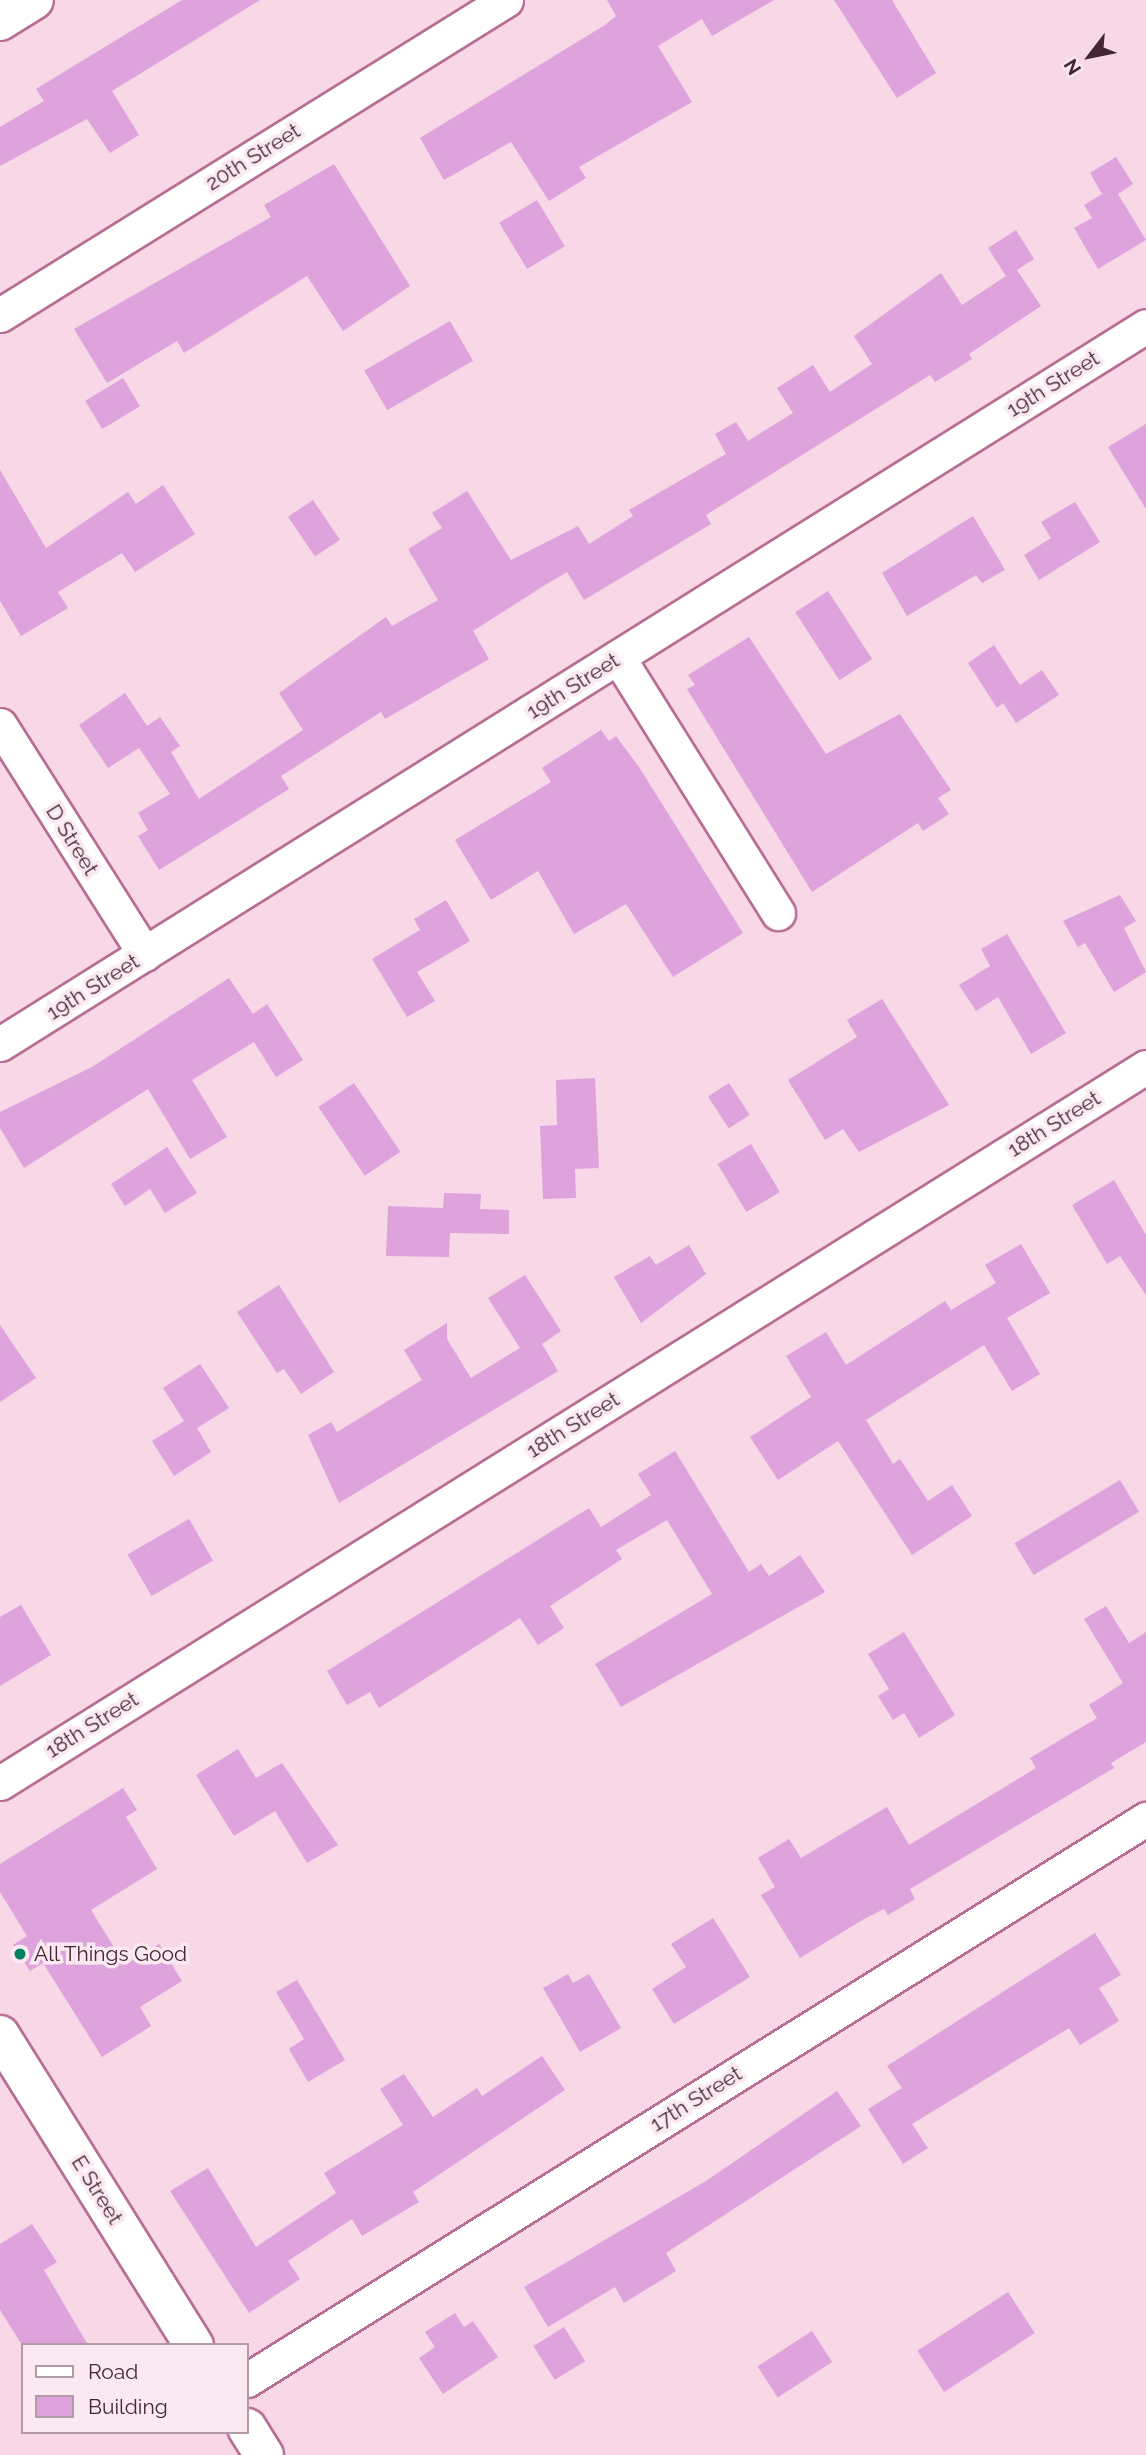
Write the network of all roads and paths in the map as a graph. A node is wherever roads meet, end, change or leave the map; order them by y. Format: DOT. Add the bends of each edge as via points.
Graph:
graph roads {
  1 [pos="34,0"];
  2 [pos="506,0"];
  3 [pos="0,21"];
  4 [pos="0,315"];
  5 [pos="1146,326"];
  6 [pos="618,657"];
  7 [pos="0,725"];
  8 [pos="778,913"];
  9 [pos="145,954"];
  10 [pos="0,1044"];
  11 [pos="1146,1067"];
  12 [pos="0,1783"];
  13 [pos="1146,1819"];
  14 [pos="0,2035"];
  15 [pos="193,2343"];
  16 [pos="248,2379"];
  17 [pos="248,2430"];
  18 [pos="264,2455"];
  1 -- 3 [label="street"];
  2 -- 4 [label="street, 20th Street"];
  5 -- 6 [label="street, 19th Street"];
  6 -- 8 [label="street"];
  6 -- 9 [label="street, 19th Street"];
  7 -- 9 [label="street, D Street"];
  9 -- 10 [label="street, 19th Street"];
  11 -- 12 [label="street, 18th Street"];
  13 -- 16 [label="street, 17th Street"];
  14 -- 15 [label="street, E Street"];
  17 -- 18 [label="street"];
}
